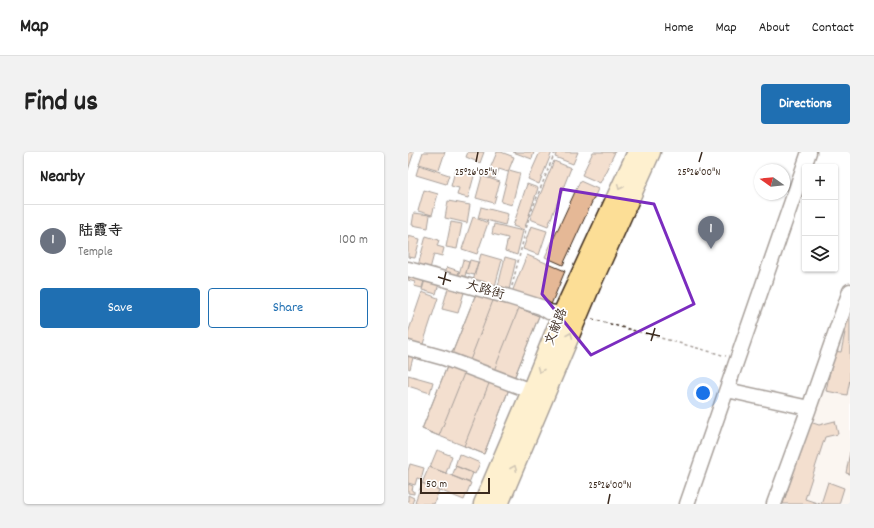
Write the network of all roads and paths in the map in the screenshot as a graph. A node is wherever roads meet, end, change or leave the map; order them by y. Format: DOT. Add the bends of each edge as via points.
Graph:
graph roads {
  1 [pos="555,152"];
  2 [pos="637,152"];
  3 [pos="651,152"];
  4 [pos="808,152"];
  5 [pos="408,269"];
  6 [pos="850,291"];
  7 [pos="509,298"];
  8 [pos="570,315"];
  9 [pos="408,348"];
  10 [pos="737,359"];
  11 [pos="727,390"];
  12 [pos="531,391"];
  13 [pos="809,408"];
  14 [pos="483,504"];
  15 [pos="499,504"];
  16 [pos="687,504"];
  17 [pos="774,504"];
  1 -- 7 [label="path" via="529,217"];
  2 -- 8 [label="main road, 文献路, one-way"];
  3 -- 8 [label="main road, 文献路"];
  4 -- 10 [label="street"];
  5 -- 7 [label="street, 大路街"];
  6 -- 13 [label="street"];
  7 -- 8 [label="street, 大路街" via="542,307 549,312"];
  8 -- 10 [label="path"];
  8 -- 12 [label="main road, 文献路, one-way"];
  15 -- 8 [label="main road, 文献路, one-way"];
  9 -- 12 [label="street" via="444,358"];
  10 -- 11 [label="street"];
  11 -- 13 [label="street"];
  11 -- 16 [label="street"];
  12 -- 14 [label="main road, 文献路"];
  13 -- 17 [label="street"];
}
